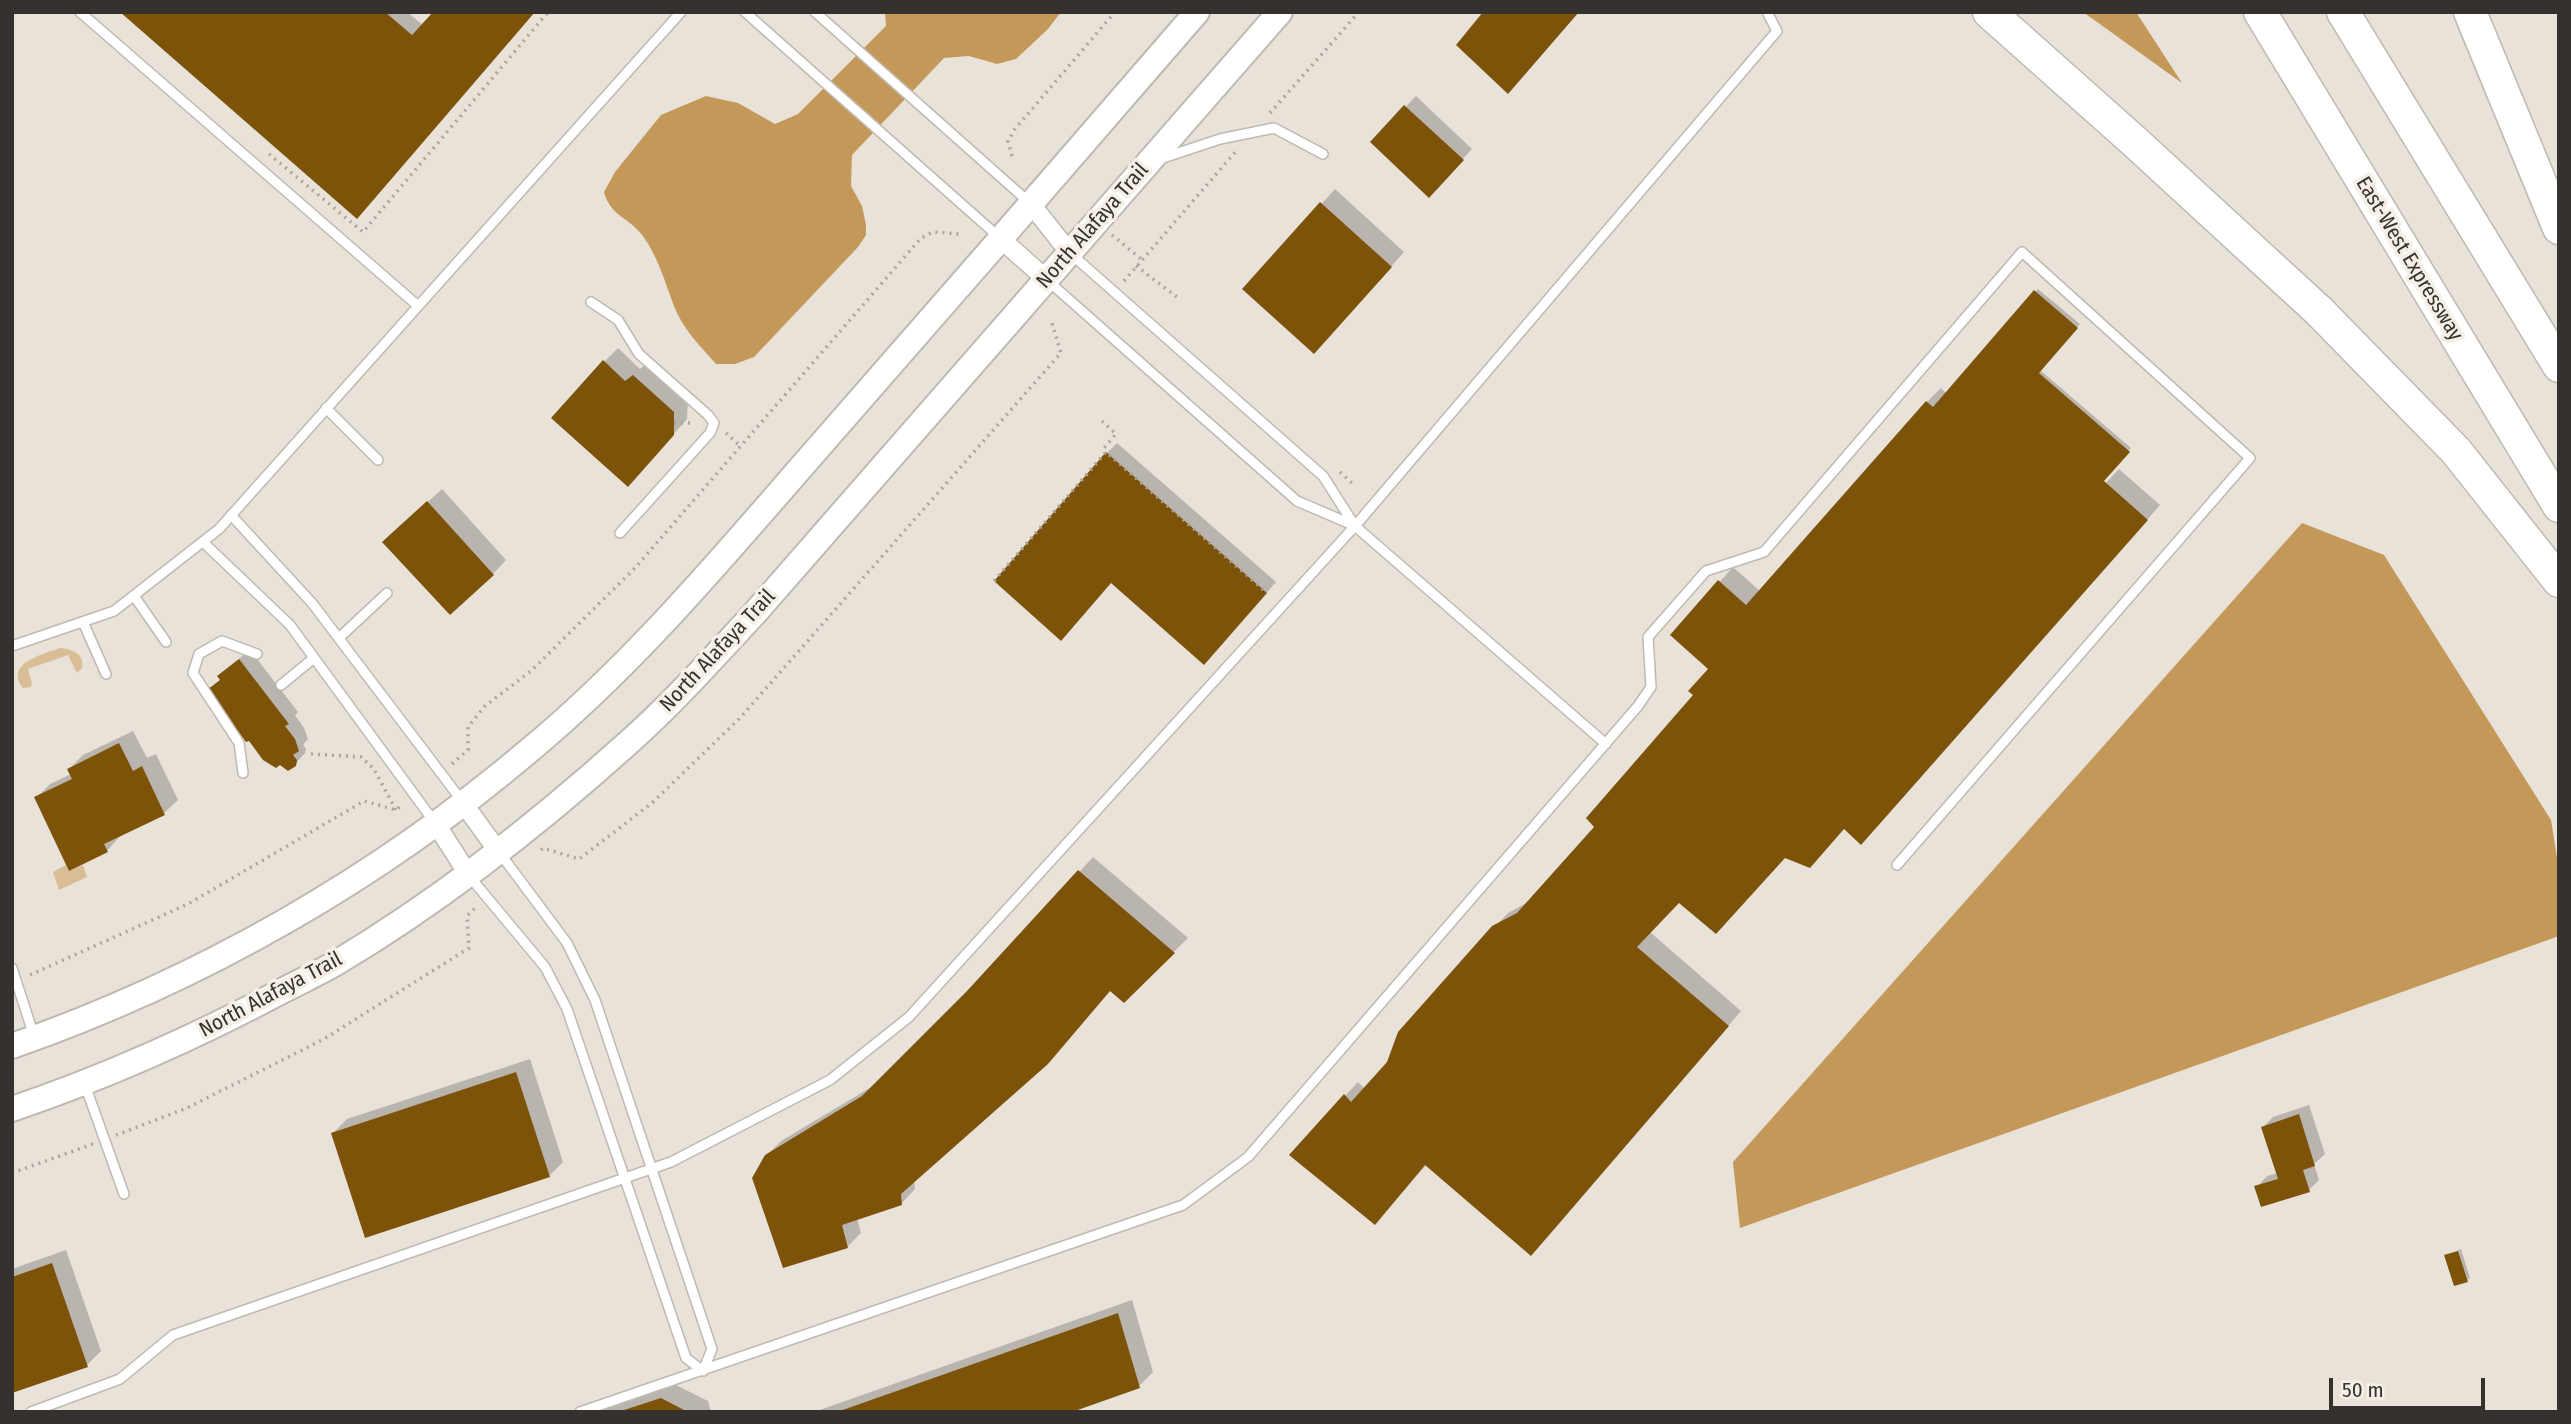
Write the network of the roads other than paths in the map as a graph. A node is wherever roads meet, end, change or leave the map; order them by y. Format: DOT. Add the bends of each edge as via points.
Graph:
graph roads {
  1 [pos="80,12"];
  2 [pos="681,12"];
  3 [pos="745,12"];
  4 [pos="815,12"];
  5 [pos="1197,12"];
  6 [pos="1280,12"];
  7 [pos="1767,12"];
  8 [pos="1989,12"];
  9 [pos="2260,12"];
  10 [pos="2343,12"];
  11 [pos="2470,12"];
  12 [pos="1323,154"];
  13 [pos="1149,163"];
  14 [pos="1031,204"];
  15 [pos="2559,228"];
  16 [pos="1002,240"];
  17 [pos="1069,252"];
  18 [pos="1046,279"];
  19 [pos="591,302"];
  20 [pos="417,305"];
  21 [pos="2559,366"];
  22 [pos="326,408"];
  23 [pos="378,460"];
  24 [pos="2559,506"];
  25 [pos="231,515"];
  26 [pos="1355,526"];
  27 [pos="620,533"];
  28 [pos="203,542"];
  29 [pos="2559,581"];
  30 [pos="387,593"];
  31 [pos="134,596"];
  32 [pos="83,622"];
  33 [pos="339,638"];
  34 [pos="166,642"];
  35 [pos="12,646"];
  36 [pos="257,654"];
  37 [pos="314,657"];
  38 [pos="106,674"];
  39 [pos="281,685"];
  40 [pos="1605,744"];
  41 [pos="243,773"];
  42 [pos="463,803"];
  43 [pos="436,824"];
  44 [pos="498,851"];
  45 [pos="1897,864"];
  46 [pos="468,874"];
  47 [pos="12,968"];
  48 [pos="24,1042"];
  49 [pos="84,1083"];
  50 [pos="12,1110"];
  51 [pos="652,1168"];
  52 [pos="624,1178"];
  53 [pos="124,1194"];
  54 [pos="703,1371"];
  55 [pos="31,1412"];
  56 [pos="580,1412"];
  1 -- 20 [label="lane"];
  2 -- 20 [label="lane"];
  3 -- 16 [label="lane"];
  4 -- 14 [label="lane"];
  5 -- 14 [label="main road"];
  6 -- 13 [label="main road, North Alafaya Trail"];
  7 -- 26 [label="lane" via="1777,31"];
  8 -- 29 [label="highway" via="2319,311 2456,451"];
  9 -- 24 [label="highway, East-West Expressway"];
  10 -- 21 [label="highway"];
  11 -- 15 [label="highway"];
  12 -- 13 [label="lane" via="1275,128 1220,139"];
  13 -- 17 [label="main road, North Alafaya Trail"];
  14 -- 16 [label="main road"];
  14 -- 17 [label="street"];
  16 -- 18 [label="street"];
  16 -- 42 [label="main road" via="652,635 532,749"];
  17 -- 18 [label="main road, North Alafaya Trail"];
  17 -- 26 [label="lane" via="1323,476"];
  18 -- 26 [label="lane" via="1297,501"];
  18 -- 44 [label="main road, North Alafaya Trail" via="691,682 561,802"];
  19 -- 27 [label="lane" via="618,320 639,354 714,423"];
  20 -- 22 [label="lane"];
  22 -- 23 [label="lane"];
  22 -- 25 [label="lane"];
  25 -- 28 [label="lane"];
  25 -- 33 [label="lane"];
  26 -- 40 [label="lane"];
  26 -- 51 [label="lane" via="909,1017 830,1080"];
  28 -- 31 [label="lane"];
  28 -- 37 [label="lane" via="290,625"];
  30 -- 33 [label="lane"];
  31 -- 32 [label="lane" via="114,611"];
  31 -- 34 [label="lane"];
  32 -- 35 [label="lane"];
  32 -- 38 [label="lane"];
  33 -- 42 [label="lane"];
  36 -- 41 [label="lane" via="222,640 199,654 193,673 239,743"];
  37 -- 39 [label="lane"];
  37 -- 43 [label="lane"];
  40 -- 45 [label="lane" via="1651,687 1648,637 1706,571 1764,552 2022,252 2250,458"];
  40 -- 54 [label="lane" via="1248,1157 1183,1205"];
  42 -- 43 [label="main road"];
  42 -- 44 [label="street"];
  43 -- 46 [label="street"];
  43 -- 48 [label="main road" via="368,872 242,945 153,989"];
  44 -- 46 [label="main road, North Alafaya Trail"];
  44 -- 51 [label="lane" via="567,943 595,1000"];
  46 -- 49 [label="main road, North Alafaya Trail" via="335,964 224,1022"];
  46 -- 52 [label="lane" via="545,967 567,1009"];
  47 -- 48 [label="lane"];
  49 -- 50 [label="main road, North Alafaya Trail"];
  49 -- 53 [label="lane"];
  51 -- 52 [label="lane"];
  51 -- 54 [label="lane" via="712,1349"];
  52 -- 54 [label="lane" via="686,1358"];
  52 -- 55 [label="lane" via="173,1335 120,1379"];
  54 -- 56 [label="lane"];
}
